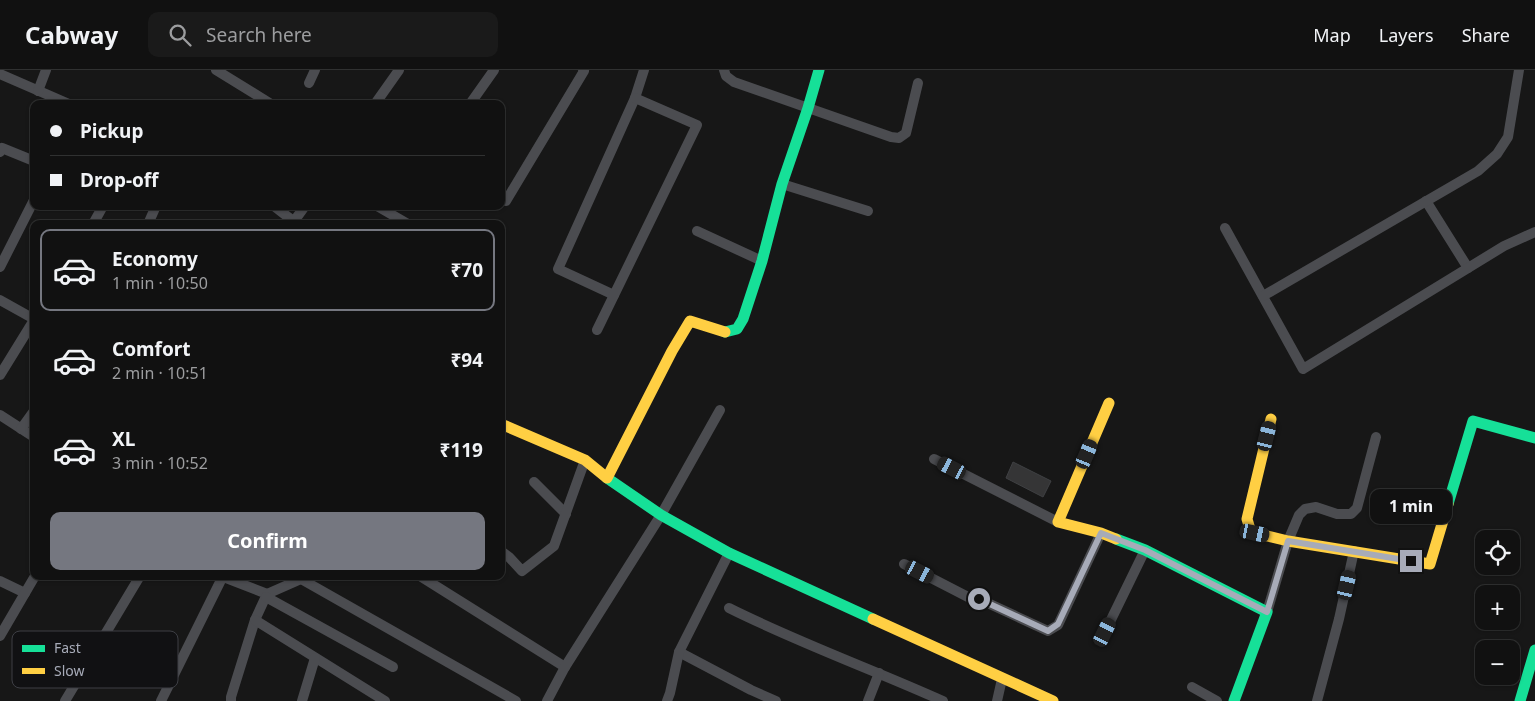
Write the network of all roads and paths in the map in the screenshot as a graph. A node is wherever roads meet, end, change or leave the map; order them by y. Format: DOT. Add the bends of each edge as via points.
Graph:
graph roads {
  1 [pos="46,70"];
  2 [pos="216,70"];
  3 [pos="314,70"];
  4 [pos="399,70"];
  5 [pos="494,70"];
  6 [pos="583,70"];
  7 [pos="644,70"];
  8 [pos="724,70"];
  9 [pos="819,70"];
  10 [pos="1519,70"];
  11 [pos="0,74"];
  12 [pos="309,83"];
  13 [pos="918,83"];
  14 [pos="38,91"];
  15 [pos="635,98"];
  16 [pos="59,100"];
  17 [pos="265,100"];
  18 [pos="378,100"];
  19 [pos="473,100"];
  20 [pos="808,108"];
  21 [pos="1,149"];
  22 [pos="30,160"];
  23 [pos="782,184"];
  24 [pos="505,200"];
  25 [pos="1426,202"];
  26 [pos="30,208"];
  27 [pos="279,210"];
  28 [pos="393,210"];
  29 [pos="868,211"];
  30 [pos="290,220"];
  31 [pos="404,220"];
  32 [pos="1225,228"];
  33 [pos="697,231"];
  34 [pos="1535,232"];
  35 [pos="762,261"];
  36 [pos="0,267"];
  37 [pos="1468,268"];
  38 [pos="614,295"];
  39 [pos="1262,296"];
  40 [pos="0,300"];
  41 [pos="30,318"];
  42 [pos="30,326"];
  43 [pos="597,330"];
  44 [pos="0,375"];
  45 [pos="1109,404"];
  46 [pos="720,410"];
  47 [pos="1,417"];
  48 [pos="30,417"];
  49 [pos="1271,419"];
  50 [pos="505,426"];
  51 [pos="21,429"];
  52 [pos="30,435"];
  53 [pos="1376,437"];
  54 [pos="1535,438"];
  55 [pos="934,459"];
  56 [pos="585,460"];
  57 [pos="607,478"];
  58 [pos="534,482"];
  59 [pos="566,514"];
  60 [pos="661,514"];
  61 [pos="1058,522"];
  62 [pos="1101,533"];
  63 [pos="1288,541"];
  64 [pos="1145,550"];
  65 [pos="1354,552"];
  66 [pos="728,553"];
  67 [pos="505,554"];
  68 [pos="904,564"];
  69 [pos="33,580"];
  70 [pos="138,580"];
  71 [pos="221,580"];
  72 [pos="229,580"];
  73 [pos="298,580"];
  74 [pos="305,580"];
  75 [pos="426,580"];
  76 [pos="0,581"];
  77 [pos="25,593"];
  78 [pos="266,595"];
  79 [pos="729,608"];
  80 [pos="1267,612"];
  81 [pos="255,620"];
  82 [pos="107,631"];
  83 [pos="1105,632"];
  84 [pos="0,636"];
  85 [pos="1535,650"];
  86 [pos="679,652"];
  87 [pos="316,658"];
  88 [pos="178,666"];
  89 [pos="393,667"];
  90 [pos="565,667"];
  91 [pos="879,673"];
  92 [pos="1002,678"];
  93 [pos="1192,687"];
  94 [pos="73,688"];
  95 [pos="167,688"];
  96 [pos="751,690"];
  97 [pos="234,700"];
  98 [pos="65,701"];
  99 [pos="161,701"];
  100 [pos="302,701"];
  101 [pos="384,701"];
  102 [pos="516,701"];
  103 [pos="547,701"];
  104 [pos="667,701"];
  105 [pos="755,701"];
  106 [pos="776,701"];
  107 [pos="868,701"];
  108 [pos="943,701"];
  109 [pos="996,701"];
  110 [pos="1053,701"];
  111 [pos="1217,701"];
  112 [pos="1234,701"];
  113 [pos="1317,701"];
  114 [pos="1520,701"];
  1 -- 14 [label="street"];
  2 -- 17 [label="street"];
  3 -- 12 [label="street"];
  4 -- 18 [label="street"];
  5 -- 19 [label="street"];
  6 -- 24 [label="street"];
  7 -- 15 [label="street"];
  8 -- 20 [label="street" via="734,82"];
  9 -- 20 [label="street"];
  10 -- 25 [label="street" via="1508,137 1478,171"];
  11 -- 14 [label="street"];
  13 -- 20 [label="street" via="906,133 899,138"];
  14 -- 16 [label="street"];
  15 -- 38 [label="street" via="558,269"];
  15 -- 38 [label="street" via="696,125"];
  20 -- 23 [label="street"];
  21 -- 22 [label="street"];
  23 -- 29 [label="street"];
  23 -- 35 [label="street"];
  25 -- 37 [label="street"];
  25 -- 39 [label="street"];
  26 -- 36 [label="street"];
  27 -- 30 [label="street"];
  28 -- 31 [label="street"];
  32 -- 39 [label="street"];
  33 -- 35 [label="street"];
  34 -- 37 [label="street"];
  35 -- 57 [label="street" via="743,319 736,328 724,332 690,321"];
  37 -- 39 [label="street" via="1303,369"];
  38 -- 43 [label="street"];
  40 -- 41 [label="street"];
  42 -- 44 [label="street"];
  45 -- 61 [label="street"];
  46 -- 60 [label="street"];
  47 -- 51 [label="street"];
  48 -- 51 [label="street"];
  49 -- 63 [label="street" via="1247,519 1255,533"];
  50 -- 56 [label="street"];
  51 -- 52 [label="street"];
  53 -- 63 [label="street" via="1357,508 1351,514 1338,514 1316,506 1305,509 1298,515"];
  54 -- 65 [label="street" via="1473,422 1430,564"];
  55 -- 61 [label="street"];
  56 -- 57 [label="street"];
  56 -- 59 [label="street"];
  57 -- 60 [label="street"];
  58 -- 59 [label="street"];
  59 -- 67 [label="street" via="554,546 522,571"];
  60 -- 66 [label="street"];
  60 -- 90 [label="street"];
  61 -- 62 [label="street"];
  62 -- 64 [label="street"];
  62 -- 68 [label="street" via="1058,624 1048,631 968,597"];
  63 -- 65 [label="street"];
  63 -- 80 [label="street"];
  64 -- 80 [label="street"];
  64 -- 83 [label="street"];
  65 -- 113 [label="street"];
  66 -- 86 [label="street"];
  66 -- 92 [label="street"];
  69 -- 77 [label="street"];
  70 -- 82 [label="street"];
  71 -- 88 [label="street"];
  72 -- 78 [label="street"];
  73 -- 78 [label="street"];
  74 -- 102 [label="street"];
  75 -- 90 [label="street"];
  76 -- 77 [label="street"];
  77 -- 84 [label="street"];
  78 -- 81 [label="street"];
  78 -- 89 [label="street"];
  79 -- 91 [label="street"];
  80 -- 112 [label="street"];
  81 -- 87 [label="street"];
  81 -- 97 [label="street"];
  85 -- 114 [label="street"];
  86 -- 96 [label="street"];
  86 -- 104 [label="street"];
  87 -- 100 [label="street"];
  87 -- 101 [label="street"];
  90 -- 103 [label="street"];
  91 -- 107 [label="street"];
  91 -- 108 [label="street"];
  92 -- 109 [label="street"];
  92 -- 110 [label="street"];
  93 -- 111 [label="street"];
  94 -- 98 [label="street"];
  95 -- 99 [label="street"];
  96 -- 105 [label="street"];
  96 -- 106 [label="street"];
}
